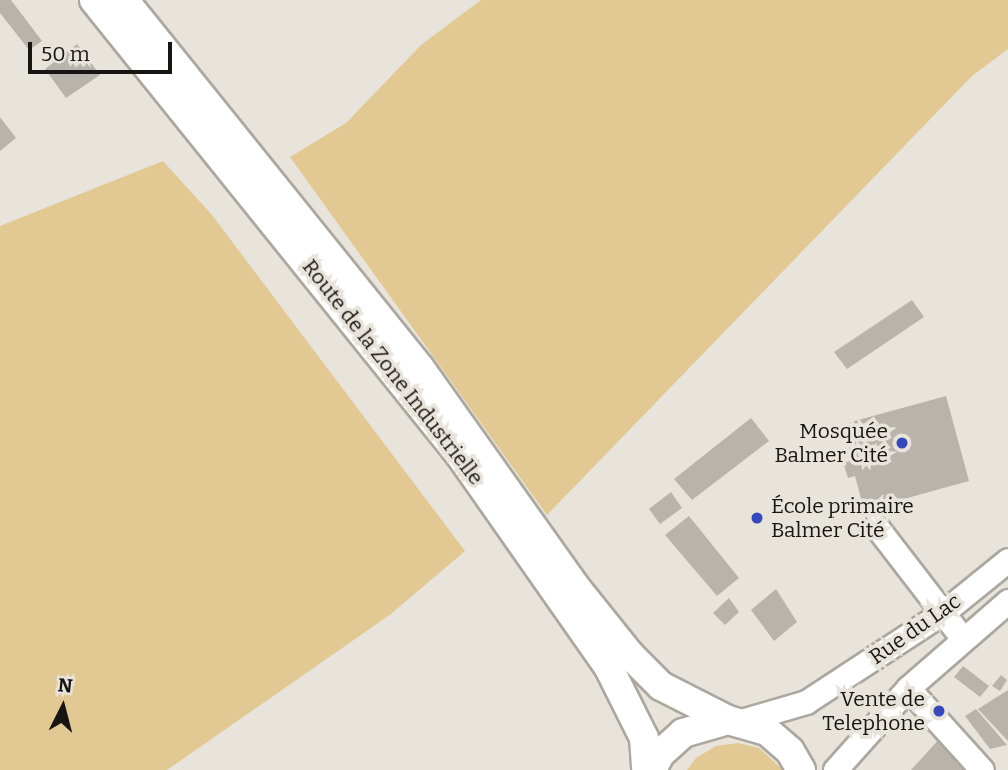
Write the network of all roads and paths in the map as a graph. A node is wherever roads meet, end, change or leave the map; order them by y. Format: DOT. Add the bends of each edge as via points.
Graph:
graph roads {
  1 [pos="94,0"];
  2 [pos="124,0"];
  3 [pos="876,526"];
  4 [pos="1008,560"];
  5 [pos="1008,601"];
  6 [pos="945,611"];
  7 [pos="963,639"];
  8 [pos="908,688"];
  9 [pos="734,721"];
  10 [pos="649,770"];
  11 [pos="801,770"];
  12 [pos="835,770"];
  13 [pos="982,770"];
  1 -- 10 [label="main road, Route de la Zone Industrielle" via="460,455 608,666 644,738"];
  2 -- 9 [label="main road, Route de la Zone Industrielle" via="420,368 575,585 631,655 661,686"];
  3 -- 6 [label="street"];
  4 -- 6 [label="street, Rue du Lac"];
  5 -- 7 [label="street, Rue du Lac"];
  6 -- 7 [label="street"];
  6 -- 9 [label="street, Rue du Lac" via="806,702"];
  7 -- 8 [label="street, Rue du Lac"];
  8 -- 12 [label="street, Rue du Lac"];
  8 -- 13 [label="street"];
  9 -- 10 [label="main road" via="683,733"];
  9 -- 11 [label="main road, Route de la Zone Industrielle" via="779,740"];
}
